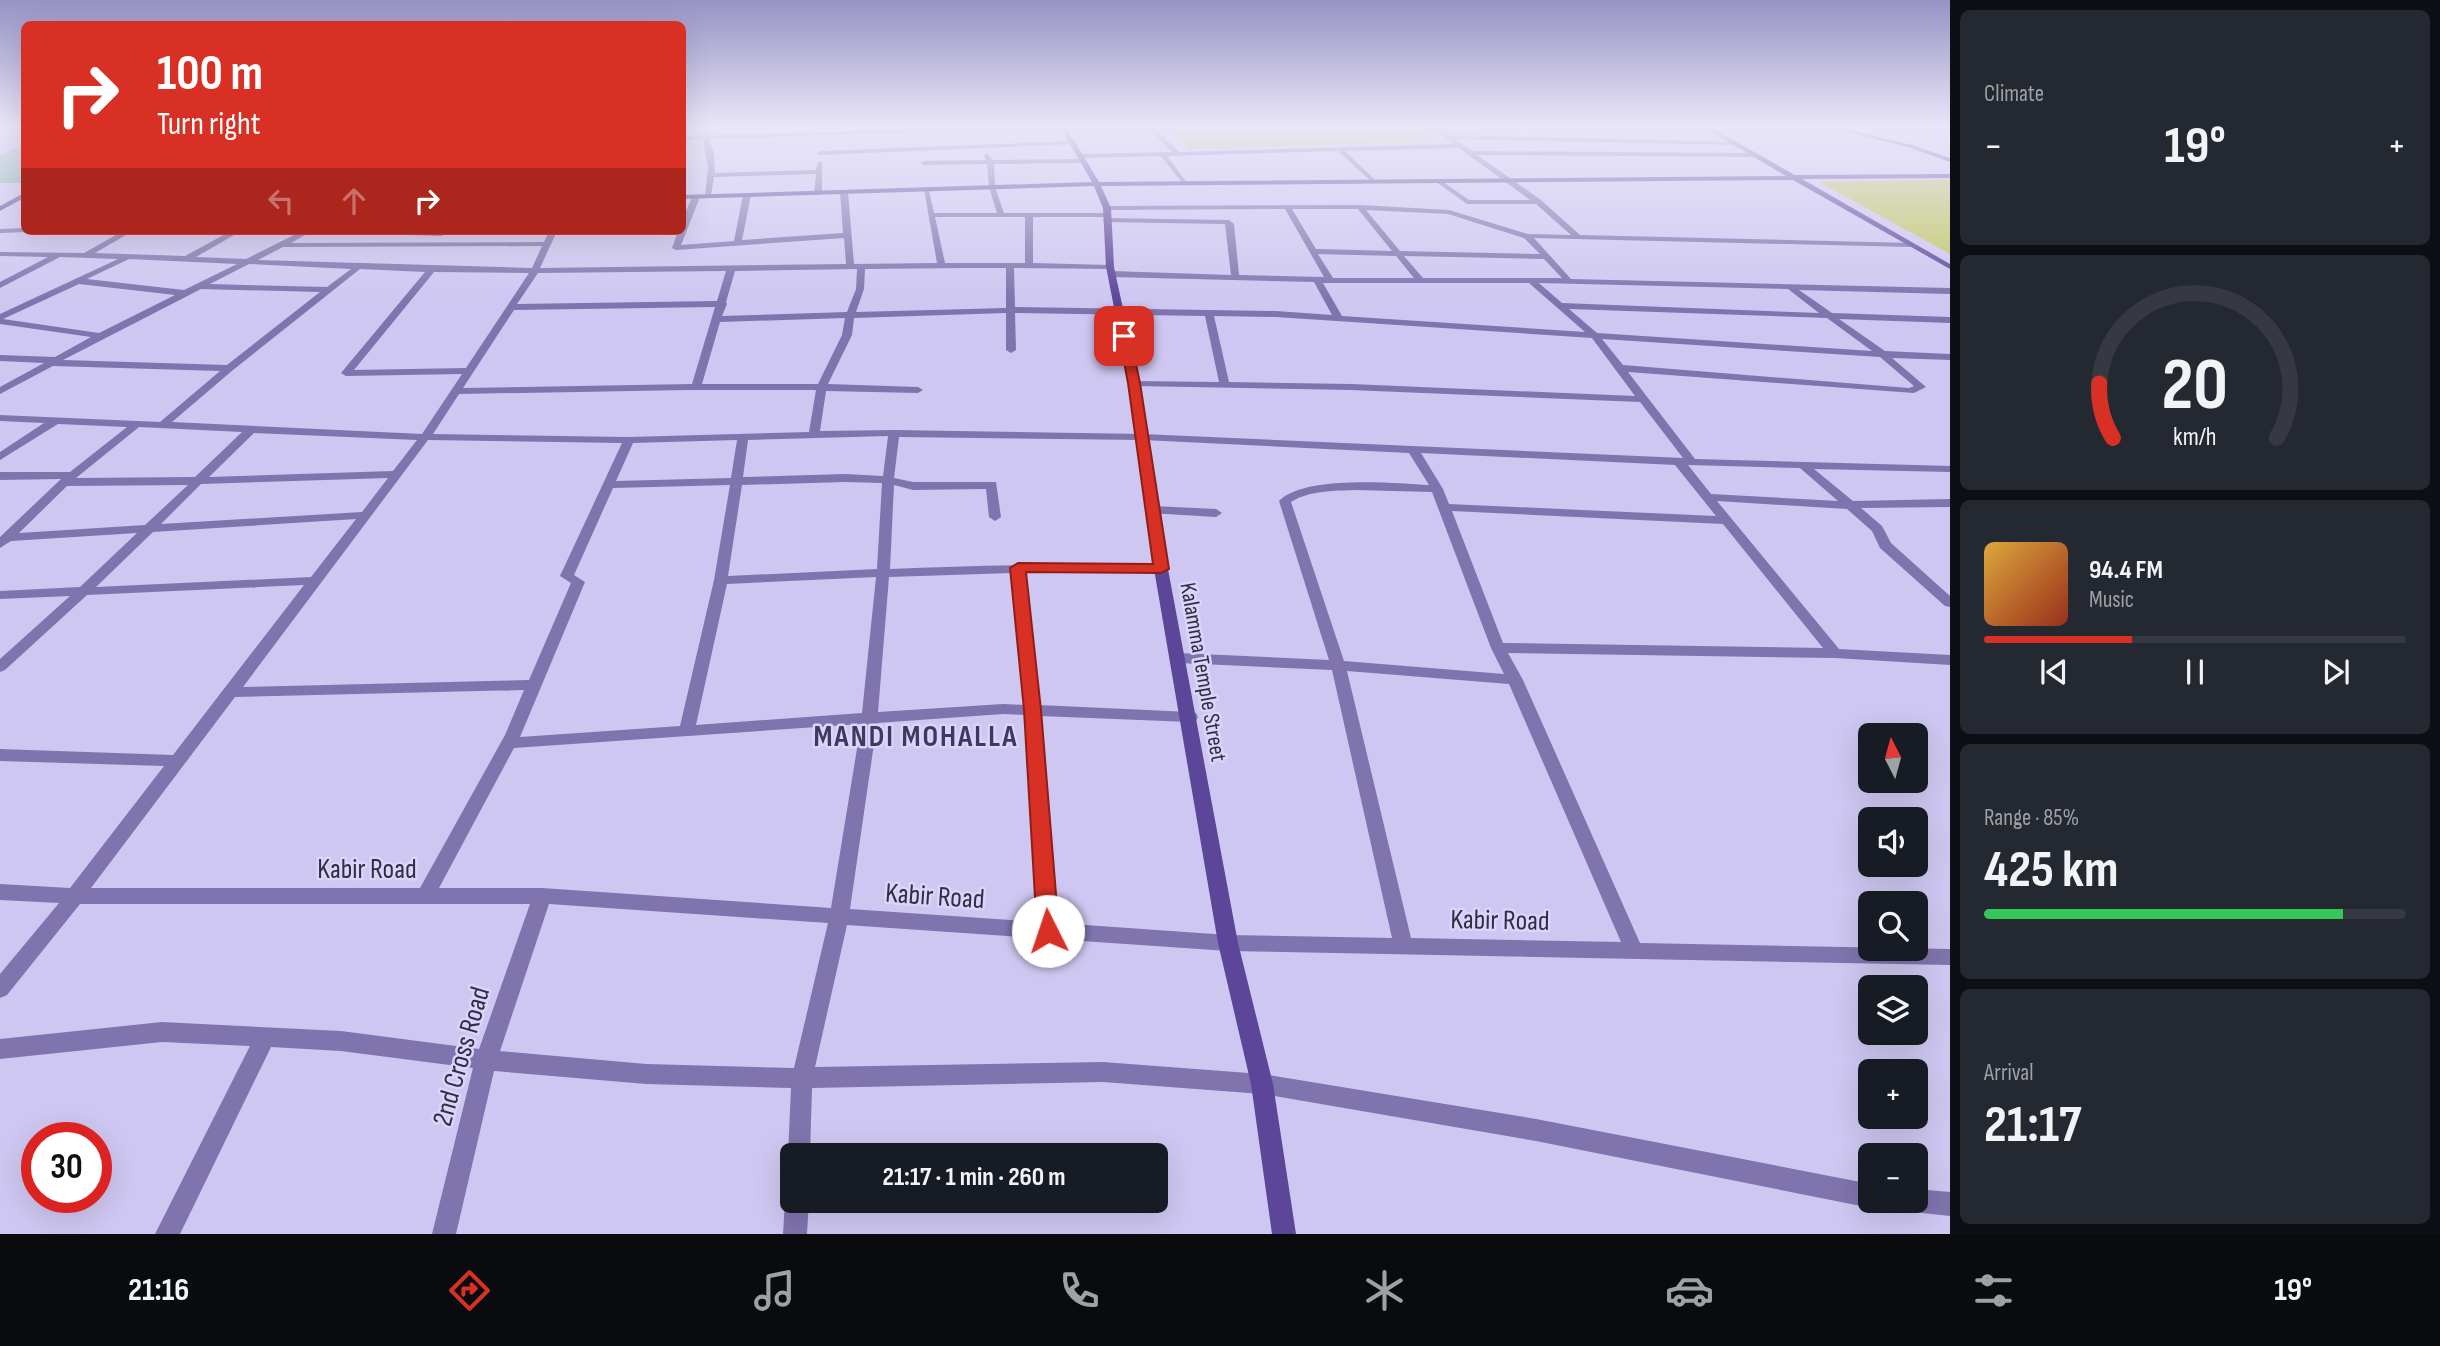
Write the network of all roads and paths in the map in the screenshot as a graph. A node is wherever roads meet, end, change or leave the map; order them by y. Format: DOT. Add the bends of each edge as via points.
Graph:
graph roads {
  1 [pos="1097,184"];
  2 [pos="710,185"];
  3 [pos="818,185"];
  4 [pos="1076,185"];
  5 [pos="1443,185"];
  6 [pos="1514,185"];
  7 [pos="1804,185"];
  8 [pos="992,187"];
  9 [pos="926,190"];
  10 [pos="844,192"];
  11 [pos="818,193"];
  12 [pos="747,195"];
  13 [pos="707,196"];
  14 [pos="21,197"];
  15 [pos="686,197"];
  16 [pos="696,197"];
  17 [pos="1538,202"];
  18 [pos="21,207"];
  19 [pos="1287,207"];
  20 [pos="1360,207"];
  21 [pos="1,208"];
  22 [pos="1107,214"];
  23 [pos="932,215"];
  24 [pos="1001,215"];
  25 [pos="1028,215"];
  26 [pos="686,221"];
  27 [pos="0,230"];
  28 [pos="21,230"];
  29 [pos="848,234"];
  30 [pos="122,235"];
  31 [pos="230,235"];
  32 [pos="300,235"];
  33 [pos="681,235"];
  34 [pos="1527,236"];
  35 [pos="1577,236"];
  36 [pos="550,237"];
  37 [pos="738,243"];
  38 [pos="281,245"];
  39 [pos="1910,245"];
  40 [pos="676,248"];
  41 [pos="1313,251"];
  42 [pos="1396,253"];
  43 [pos="0,254"];
  44 [pos="59,255"];
  45 [pos="86,255"];
  46 [pos="128,257"];
  47 [pos="1546,257"];
  48 [pos="185,260"];
  49 [pos="245,263"];
  50 [pos="941,264"];
  51 [pos="1010,265"];
  52 [pos="1029,265"];
  53 [pos="856,266"];
  54 [pos="1950,267"];
  55 [pos="357,268"];
  56 [pos="431,270"];
  57 [pos="667,270"];
  58 [pos="732,270"];
  59 [pos="1111,270"];
  60 [pos="535,271"];
  61 [pos="1235,278"];
  62 [pos="1317,280"];
  63 [pos="1330,280"];
  64 [pos="1420,280"];
  65 [pos="76,281"];
  66 [pos="1531,281"];
  67 [pos="1569,281"];
  68 [pos="0,285"];
  69 [pos="199,286"];
  70 [pos="1789,287"];
  71 [pos="329,290"];
  72 [pos="1950,291"];
  73 [pos="186,293"];
  74 [pos="723,304"];
  75 [pos="1560,306"];
  76 [pos="511,307"];
  77 [pos="1013,310"];
  78 [pos="1119,312"];
  79 [pos="1209,313"];
  80 [pos="851,316"];
  81 [pos="1338,317"];
  82 [pos="1832,317"];
  83 [pos="0,319"];
  84 [pos="718,319"];
  85 [pos="1950,320"];
  86 [pos="100,336"];
  87 [pos="1595,336"];
  88 [pos="1011,350"];
  89 [pos="1882,354"];
  90 [pos="1950,357"];
  91 [pos="0,358"];
  92 [pos="53,361"];
  93 [pos="229,368"];
  94 [pos="1619,368"];
  95 [pos="469,371"];
  96 [pos="1134,383"];
  97 [pos="1225,385"];
  98 [pos="822,386"];
  99 [pos="696,387"];
  100 [pos="918,390"];
  101 [pos="0,391"];
  102 [pos="455,391"];
  103 [pos="1644,399"];
  104 [pos="0,418"];
  105 [pos="55,421"];
  106 [pos="137,424"];
  107 [pos="163,425"];
  108 [pos="252,429"];
  109 [pos="894,433"];
  110 [pos="814,435"];
  111 [pos="425,437"];
  112 [pos="743,437"];
  113 [pos="1143,438"];
  114 [pos="629,440"];
  115 [pos="1413,449"];
  116 [pos="0,457"];
  117 [pos="1685,461"];
  118 [pos="1803,465"];
  119 [pos="1950,469"];
  120 [pos="397,474"];
  121 [pos="0,476"];
  122 [pos="68,479"];
  123 [pos="888,480"];
  124 [pos="195,481"];
  125 [pos="738,481"];
  126 [pos="608,485"];
  127 [pos="1437,489"];
  128 [pos="1708,497"];
  129 [pos="1950,503"];
  130 [pos="1847,505"];
  131 [pos="1444,507"];
  132 [pos="1153,510"];
  133 [pos="1216,513"];
  134 [pos="365,515"];
  135 [pos="995,517"];
  136 [pos="1726,520"];
  137 [pos="146,529"];
  138 [pos="4,540"];
  139 [pos="1018,568"];
  140 [pos="1161,569"];
  141 [pos="883,573"];
  142 [pos="721,580"];
  143 [pos="314,581"];
  144 [pos="85,590"];
  145 [pos="0,595"];
  146 [pos="1950,603"];
  147 [pos="1498,648"];
  148 [pos="1835,653"];
  149 [pos="1178,658"];
  150 [pos="1950,660"];
  151 [pos="1338,665"];
  152 [pos="0,667"];
  153 [pos="1515,680"];
  154 [pos="535,685"];
  155 [pos="230,692"];
  156 [pos="1032,710"];
  157 [pos="870,716"];
  158 [pos="1189,717"];
  159 [pos="687,729"];
  160 [pos="509,743"];
  161 [pos="0,755"];
  162 [pos="176,761"];
  163 [pos="0,892"];
  164 [pos="75,896"];
  165 [pos="425,896"];
  166 [pos="542,896"];
  167 [pos="839,917"];
  168 [pos="1048,931"];
  169 [pos="1228,943"];
  170 [pos="1403,945"];
  171 [pos="1634,950"];
  172 [pos="1950,957"];
  173 [pos="0,989"];
  174 [pos="265,1037"];
  175 [pos="0,1049"];
  176 [pos="486,1060"];
  177 [pos="802,1078"];
  178 [pos="1262,1084"];
  179 [pos="799,1143"];
  180 [pos="1858,1193"];
  181 [pos="1928,1202"];
  182 [pos="1950,1204"];
  183 [pos="796,1213"];
  184 [pos="167,1234"];
  185 [pos="444,1234"];
  186 [pos="795,1234"];
  187 [pos="1284,1234"];
  1 -- 22 [label="street, Kalamma Temple Street"];
  2 -- 13 [label="street"];
  3 -- 11 [label="street"];
  4 -- 8 [label="street"];
  5 -- 17 [label="street" via="1467,202"];
  6 -- 17 [label="street"];
  7 -- 39 [label="street"];
  8 -- 9 [label="street"];
  8 -- 24 [label="street"];
  9 -- 10 [label="street"];
  9 -- 23 [label="street"];
  10 -- 11 [label="street"];
  10 -- 29 [label="street"];
  11 -- 12 [label="street"];
  12 -- 13 [label="street"];
  12 -- 37 [label="street"];
  13 -- 16 [label="street"];
  14 -- 21 [label="street"];
  15 -- 16 [label="street"];
  16 -- 26 [label="street"];
  17 -- 35 [label="street"];
  18 -- 21 [label="street"];
  19 -- 20 [label="street"];
  19 -- 22 [label="street"];
  19 -- 41 [label="street"];
  20 -- 34 [label="street" via="1450,212"];
  20 -- 42 [label="street"];
  22 -- 25 [label="street"];
  22 -- 59 [label="street, Kalamma Temple Street"];
  22 -- 61 [label="street" via="1230,224"];
  23 -- 24 [label="street"];
  23 -- 50 [label="street"];
  24 -- 25 [label="street"];
  25 -- 52 [label="street"];
  27 -- 28 [label="street"];
  29 -- 37 [label="street"];
  29 -- 53 [label="street"];
  30 -- 45 [label="street"];
  31 -- 48 [label="street"];
  32 -- 38 [label="street"];
  33 -- 40 [label="street"];
  34 -- 35 [label="street"];
  34 -- 47 [label="street"];
  35 -- 39 [label="street"];
  36 -- 38 [label="street"];
  36 -- 60 [label="street"];
  37 -- 40 [label="street"];
  38 -- 49 [label="street"];
  39 -- 54 [label="street"];
  40 -- 57 [label="street"];
  41 -- 42 [label="street"];
  41 -- 63 [label="street"];
  42 -- 47 [label="street"];
  42 -- 64 [label="street"];
  43 -- 44 [label="street"];
  44 -- 45 [label="street"];
  44 -- 68 [label="street"];
  45 -- 46 [label="street"];
  46 -- 48 [label="street"];
  46 -- 65 [label="street"];
  47 -- 67 [label="street"];
  48 -- 49 [label="street"];
  49 -- 55 [label="street"];
  49 -- 69 [label="street"];
  50 -- 51 [label="street"];
  50 -- 53 [label="street"];
  51 -- 52 [label="street"];
  51 -- 77 [label="street"];
  52 -- 59 [label="street"];
  53 -- 58 [label="street"];
  53 -- 80 [label="street" via="860,289"];
  55 -- 56 [label="street"];
  55 -- 71 [label="street"];
  56 -- 60 [label="street"];
  56 -- 95 [label="street" via="346,373"];
  57 -- 58 [label="street"];
  57 -- 60 [label="street"];
  58 -- 74 [label="street"];
  59 -- 61 [label="street"];
  59 -- 78 [label="street, Kalamma Temple Street"];
  60 -- 76 [label="street"];
  61 -- 62 [label="street"];
  62 -- 63 [label="street"];
  62 -- 81 [label="street"];
  63 -- 64 [label="street"];
  64 -- 66 [label="street"];
  65 -- 73 [label="street"];
  65 -- 83 [label="street"];
  66 -- 67 [label="street"];
  66 -- 75 [label="street"];
  67 -- 70 [label="street"];
  69 -- 71 [label="street"];
  69 -- 73 [label="street"];
  70 -- 72 [label="street"];
  70 -- 82 [label="street"];
  71 -- 93 [label="street"];
  73 -- 86 [label="street"];
  74 -- 76 [label="street"];
  74 -- 84 [label="street"];
  75 -- 82 [label="street"];
  75 -- 87 [label="street"];
  76 -- 95 [label="street"];
  77 -- 78 [label="street"];
  77 -- 80 [label="street"];
  77 -- 88 [label="street"];
  78 -- 79 [label="street"];
  78 -- 96 [label="street, Kalamma Temple Street"];
  79 -- 81 [label="street"];
  79 -- 97 [label="street"];
  80 -- 84 [label="street"];
  80 -- 98 [label="street" via="847,335"];
  81 -- 87 [label="street"];
  82 -- 85 [label="street"];
  82 -- 89 [label="street"];
  83 -- 86 [label="street"];
  84 -- 99 [label="street"];
  86 -- 92 [label="street"];
  87 -- 89 [label="street"];
  87 -- 94 [label="street"];
  89 -- 90 [label="street"];
  89 -- 94 [label="street" via="1921,387 1910,391"];
  91 -- 92 [label="street"];
  92 -- 93 [label="street"];
  92 -- 101 [label="street"];
  93 -- 107 [label="street"];
  94 -- 103 [label="street"];
  95 -- 102 [label="street"];
  96 -- 97 [label="street"];
  96 -- 113 [label="street, Kalamma Temple Street"];
  97 -- 103 [label="street"];
  98 -- 99 [label="street"];
  98 -- 100 [label="street"];
  98 -- 110 [label="street"];
  99 -- 102 [label="street"];
  102 -- 111 [label="street"];
  103 -- 117 [label="street"];
  104 -- 105 [label="street"];
  105 -- 106 [label="street"];
  105 -- 116 [label="street"];
  106 -- 107 [label="street"];
  106 -- 122 [label="street"];
  107 -- 108 [label="street"];
  108 -- 111 [label="street"];
  108 -- 124 [label="street"];
  109 -- 110 [label="street"];
  109 -- 113 [label="street"];
  109 -- 123 [label="street"];
  110 -- 112 [label="street"];
  111 -- 114 [label="street"];
  111 -- 120 [label="street"];
  112 -- 114 [label="street"];
  112 -- 125 [label="street"];
  113 -- 115 [label="street"];
  113 -- 132 [label="street, Kalamma Temple Street"];
  114 -- 126 [label="street"];
  115 -- 117 [label="street"];
  115 -- 127 [label="street"];
  117 -- 118 [label="street"];
  117 -- 128 [label="street"];
  118 -- 119 [label="street"];
  118 -- 130 [label="street"];
  120 -- 124 [label="street"];
  120 -- 134 [label="street"];
  121 -- 122 [label="street"];
  122 -- 124 [label="street"];
  122 -- 138 [label="street"];
  123 -- 125 [label="street"];
  123 -- 135 [label="street" via="913,486 992,485"];
  123 -- 141 [label="street"];
  124 -- 137 [label="street"];
  125 -- 126 [label="street"];
  125 -- 142 [label="street"];
  126 -- 154 [label="street" via="566,576 578,582"];
  127 -- 131 [label="street"];
  127 -- 151 [label="street" via="1355,486 1295,492 1285,501"];
  128 -- 130 [label="street"];
  128 -- 136 [label="street"];
  129 -- 130 [label="street"];
  130 -- 146 [label="street" via="1878,529 1885,545"];
  131 -- 136 [label="street"];
  131 -- 147 [label="street"];
  132 -- 133 [label="street"];
  132 -- 140 [label="street, Kalamma Temple Street"];
  134 -- 137 [label="street"];
  134 -- 143 [label="street"];
  136 -- 148 [label="street"];
  137 -- 138 [label="street"];
  137 -- 144 [label="street"];
  139 -- 140 [label="street"];
  139 -- 141 [label="street"];
  139 -- 156 [label="street"];
  140 -- 149 [label="street, Kalamma Temple Street"];
  141 -- 142 [label="street"];
  141 -- 157 [label="street"];
  142 -- 159 [label="street"];
  143 -- 144 [label="street"];
  143 -- 155 [label="street"];
  144 -- 145 [label="street"];
  144 -- 152 [label="street"];
  147 -- 148 [label="street"];
  147 -- 153 [label="street"];
  148 -- 150 [label="street"];
  149 -- 151 [label="street"];
  149 -- 158 [label="street, Kalamma Temple Street"];
  151 -- 153 [label="street"];
  151 -- 170 [label="street"];
  153 -- 171 [label="street"];
  154 -- 155 [label="street"];
  154 -- 160 [label="street"];
  155 -- 162 [label="street"];
  156 -- 157 [label="street"];
  156 -- 158 [label="street"];
  156 -- 168 [label="street"];
  157 -- 159 [label="street"];
  157 -- 167 [label="street"];
  158 -- 169 [label="street, Kalamma Temple Street"];
  159 -- 160 [label="street"];
  160 -- 165 [label="street"];
  161 -- 162 [label="street"];
  162 -- 164 [label="street"];
  163 -- 164 [label="street, Kabir Road"];
  164 -- 165 [label="street, Kabir Road"];
  164 -- 173 [label="street"];
  165 -- 166 [label="street, Kabir Road"];
  166 -- 167 [label="street, Kabir Road"];
  166 -- 176 [label="street, 2nd Cross Road"];
  167 -- 168 [label="street, Kabir Road"];
  167 -- 177 [label="street"];
  168 -- 169 [label="street, Kabir Road"];
  169 -- 170 [label="street, Kabir Road"];
  169 -- 178 [label="street, Kalamma Temple Street"];
  170 -- 171 [label="street, Kabir Road"];
  171 -- 172 [label="street, Kabir Road"];
  174 -- 175 [label="street" via="162,1032"];
  174 -- 176 [label="street" via="341,1041"];
  174 -- 184 [label="street"];
  176 -- 177 [label="street" via="646,1074"];
  176 -- 185 [label="street, 2nd Cross Road"];
  177 -- 178 [label="street" via="1103,1072"];
  177 -- 179 [label="street"];
  178 -- 180 [label="street" via="1536,1130"];
  178 -- 187 [label="street, Kalamma Temple Street"];
  181 -- 182 [label="street"];
  183 -- 186 [label="street"];
}
